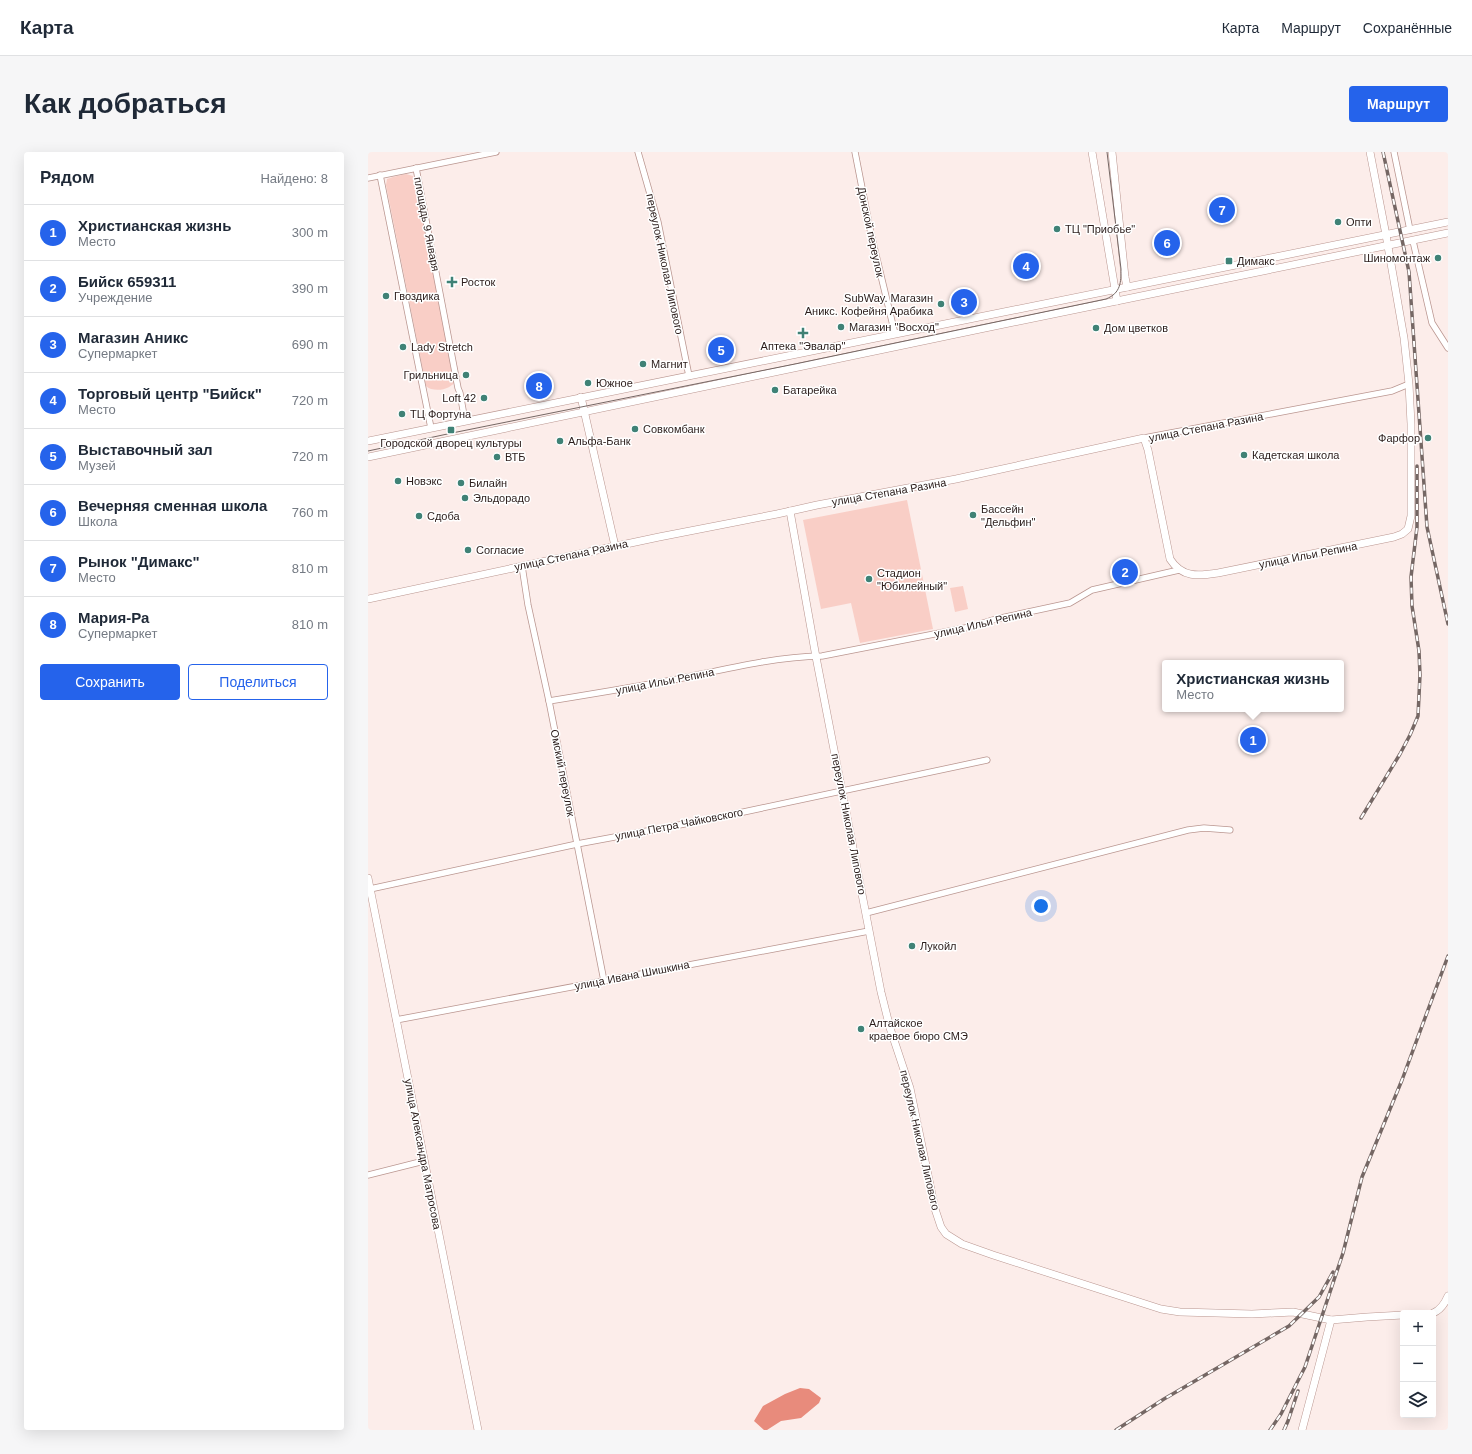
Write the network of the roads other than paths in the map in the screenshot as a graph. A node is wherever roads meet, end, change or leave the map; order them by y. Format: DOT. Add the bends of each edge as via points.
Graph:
graph roads {
  1 [pos="496,152"];
  2 [pos="638,152"];
  3 [pos="855,152"];
  4 [pos="1092,152"];
  5 [pos="1112,152"];
  6 [pos="1370,152"];
  7 [pos="1394,152"];
  8 [pos="470,154"];
  9 [pos="416,168"];
  10 [pos="380,176"];
  11 [pos="368,178"];
  12 [pos="1448,222"];
  13 [pos="1410,230"];
  14 [pos="1448,233"];
  15 [pos="1386,235"];
  16 [pos="1413,241"];
  17 [pos="1331,246"];
  18 [pos="1388,246"];
  19 [pos="1332,258"];
  20 [pos="1210,270"];
  21 [pos="1212,282"];
  22 [pos="1127,287"];
  23 [pos="1115,290"];
  24 [pos="1117,301"];
  25 [pos="894,334"];
  26 [pos="1448,348"];
  27 [pos="688,376"];
  28 [pos="1409,384"];
  29 [pos="692,389"];
  30 [pos="581,397"];
  31 [pos="585,412"];
  32 [pos="465,420"];
  33 [pos="431,428"];
  34 [pos="1144,438"];
  35 [pos="368,441"];
  36 [pos="368,457"];
  37 [pos="790,511"];
  38 [pos="615,546"];
  39 [pos="522,566"];
  40 [pos="1179,570"];
  41 [pos="368,599"];
  42 [pos="816,656"];
  43 [pos="549,701"];
  44 [pos="987,760"];
  45 [pos="842,790"];
  46 [pos="1230,830"];
  47 [pos="577,844"];
  48 [pos="368,878"];
  49 [pos="370,892"];
  50 [pos="866,912"];
  51 [pos="869,931"];
  52 [pos="604,981"];
  53 [pos="396,1020"];
  54 [pos="424,1161"];
  55 [pos="368,1175"];
  56 [pos="1448,1296"];
  57 [pos="1436,1311"];
  58 [pos="1400,1315"];
  59 [pos="1332,1320"];
  60 [pos="478,1430"];
  61 [pos="1302,1430"];
  1 -- 8 [label="street"];
  2 -- 27 [label="street, переулок Николая Липового" via="658,222"];
  3 -- 25 [label="street, Донской переулок"];
  4 -- 23 [label="street"];
  5 -- 22 [label="street"];
  6 -- 15 [label="street"];
  7 -- 13 [label="street"];
  8 -- 9 [label="street"];
  9 -- 10 [label="street"];
  9 -- 32 [label="street, площадь 9 Января"];
  10 -- 11 [label="street"];
  10 -- 33 [label="street"];
  12 -- 13 [label="street"];
  13 -- 15 [label="street"];
  13 -- 16 [label="street"];
  14 -- 16 [label="street"];
  15 -- 17 [label="street"];
  15 -- 18 [label="street"];
  16 -- 18 [label="street"];
  16 -- 26 [label="street" via="1432,323"];
  17 -- 19 [label="street"];
  17 -- 20 [label="street"];
  18 -- 19 [label="street"];
  18 -- 28 [label="street"];
  19 -- 21 [label="street"];
  20 -- 21 [label="street"];
  20 -- 22 [label="street"];
  21 -- 24 [label="street"];
  22 -- 23 [label="street"];
  23 -- 24 [label="street"];
  23 -- 25 [label="street"];
  24 -- 29 [label="street"];
  25 -- 27 [label="street"];
  27 -- 29 [label="street"];
  27 -- 30 [label="street"];
  28 -- 34 [label="street, улица Степана Разина" via="1392,391"];
  28 -- 40 [label="street, улица Ильи Репина" via="1411,516 1408,529 1388,539 1218,573 1193,575"];
  29 -- 31 [label="street"];
  30 -- 31 [label="street"];
  30 -- 32 [label="street"];
  31 -- 36 [label="street"];
  31 -- 38 [label="street"];
  32 -- 33 [label="street"];
  33 -- 35 [label="street"];
  34 -- 37 [label="street, улица Степана Разина" via="956,479"];
  34 -- 40 [label="street" via="1170,559"];
  37 -- 38 [label="street, улица Степана Разина"];
  37 -- 42 [label="street, переулок Николая Липового"];
  38 -- 39 [label="street, улица Степана Разина"];
  39 -- 41 [label="street, улица Степана Разина"];
  39 -- 43 [label="street, Омский переулок"];
  40 -- 42 [label="street, улица Ильи Репина" via="1092,590 1070,603 970,627"];
  42 -- 43 [label="street, улица Ильи Репина" via="744,665"];
  42 -- 45 [label="street, переулок Николая Липового"];
  43 -- 47 [label="street, Омский переулок"];
  44 -- 45 [label="street, улица Петра Чайковского"];
  45 -- 47 [label="street, улица Петра Чайковского" via="706,820"];
  45 -- 50 [label="street, переулок Николая Липового"];
  46 -- 50 [label="street" via="1188,830"];
  47 -- 49 [label="street, улица Петра Чайковского"];
  47 -- 52 [label="street, Омский переулок"];
  48 -- 49 [label="street, улица Александра Матросова"];
  49 -- 53 [label="street, улица Александра Матросова"];
  50 -- 51 [label="street, переулок Николая Липового"];
  51 -- 52 [label="street, улица Ивана Шишкина"];
  51 -- 59 [label="street, переулок Николая Липового" via="890,1028 910,1088 935,1209 946,1234 962,1244 993,1255 1161,1309 1194,1313 1293,1312"];
  52 -- 53 [label="street, улица Ивана Шишкина"];
  53 -- 54 [label="street, улица Александра Матросова"];
  54 -- 55 [label="street"];
  54 -- 60 [label="street, улица Александра Матросова"];
  56 -- 57 [label="street"];
  58 -- 59 [label="street, переулок Николая Липового"];
  59 -- 61 [label="street"];
}
